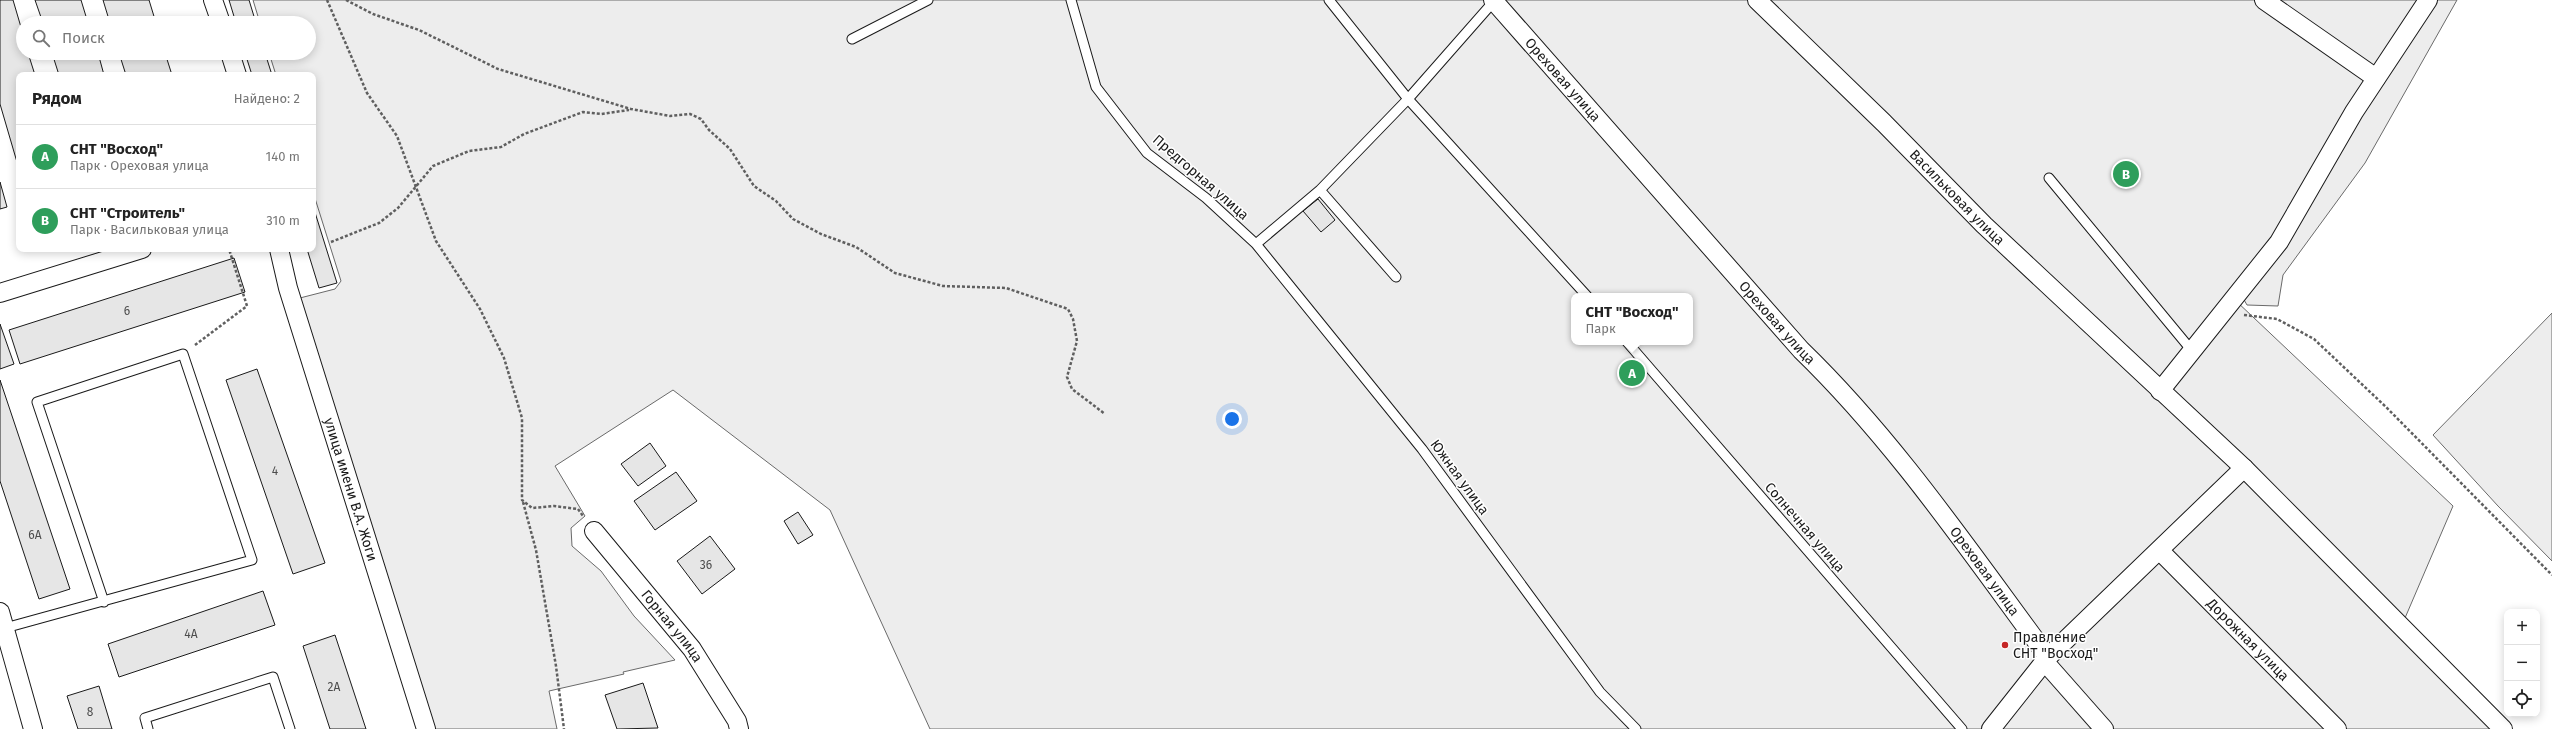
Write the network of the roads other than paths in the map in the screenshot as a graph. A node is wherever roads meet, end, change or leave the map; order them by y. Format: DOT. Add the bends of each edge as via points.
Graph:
graph roads {
  1 [pos="214,0"];
  2 [pos="928,0"];
  3 [pos="1071,0"];
  4 [pos="1329,0"];
  5 [pos="1494,0"];
  6 [pos="1757,0"];
  7 [pos="2264,0"];
  8 [pos="2428,0"];
  9 [pos="219,16"];
  10 [pos="852,39"];
  11 [pos="232,60"];
  12 [pos="236,72"];
  13 [pos="2376,78"];
  14 [pos="1408,99"];
  15 [pos="2049,178"];
  16 [pos="1320,190"];
  17 [pos="1256,244"];
  18 [pos="132,252"];
  19 [pos="280,252"];
  20 [pos="1396,277"];
  21 [pos="0,293"];
  22 [pos="1584,293"];
  23 [pos="1629,345"];
  24 [pos="2193,352"];
  25 [pos="2160,391"];
  26 [pos="2244,468"];
  27 [pos="594,531"];
  28 [pos="2160,551"];
  29 [pos="104,602"];
  30 [pos="2,620"];
  31 [pos="2046,659"];
  32 [pos="33,729"];
  33 [pos="148,729"];
  34 [pos="290,729"];
  35 [pos="426,729"];
  36 [pos="739,729"];
  37 [pos="1636,729"];
  38 [pos="1962,729"];
  39 [pos="1991,729"];
  40 [pos="2104,729"];
  41 [pos="2337,729"];
  42 [pos="2503,729"];
  1 -- 9 [label="street"];
  2 -- 10 [label="lane"];
  3 -- 17 [label="lane, Предгорная улица" via="1096,87 1147,153 1206,198"];
  4 -- 14 [label="lane"];
  5 -- 14 [label="lane"];
  5 -- 31 [label="street, Ореховая улица" via="1801,350 1843,390 1932,502"];
  6 -- 25 [label="street, Васильковая улица" via="1884,123 1984,225"];
  7 -- 13 [label="street"];
  8 -- 13 [label="street"];
  11 -- 12 [label="street"];
  13 -- 24 [label="street" via="2279,242"];
  14 -- 16 [label="lane"];
  14 -- 22 [label="lane"];
  15 -- 24 [label="lane"];
  16 -- 17 [label="lane"];
  16 -- 20 [label="lane"];
  17 -- 37 [label="lane, Южная улица" via="1422,449 1600,692"];
  18 -- 21 [label="street"];
  19 -- 35 [label="street, улица имени В.А. Жоги" via="288,288"];
  23 -- 38 [label="lane, Солнечная улица"];
  24 -- 25 [label="street"];
  25 -- 26 [label="street, Васильковая улица"];
  26 -- 28 [label="street"];
  26 -- 42 [label="street, Васильковая улица"];
  27 -- 36 [label="street, Горная улица" via="692,649 737,721"];
  28 -- 31 [label="street"];
  28 -- 41 [label="street, Дорожная улица"];
  29 -- 29 [label="lane" via="37,402 183,354 252,560"];
  29 -- 30 [label="lane"];
  30 -- 32 [label="street"];
  31 -- 39 [label="street"];
  31 -- 40 [label="street, Ореховая улица"];
  33 -- 34 [label="lane" via="144,718 273,677"];
}
